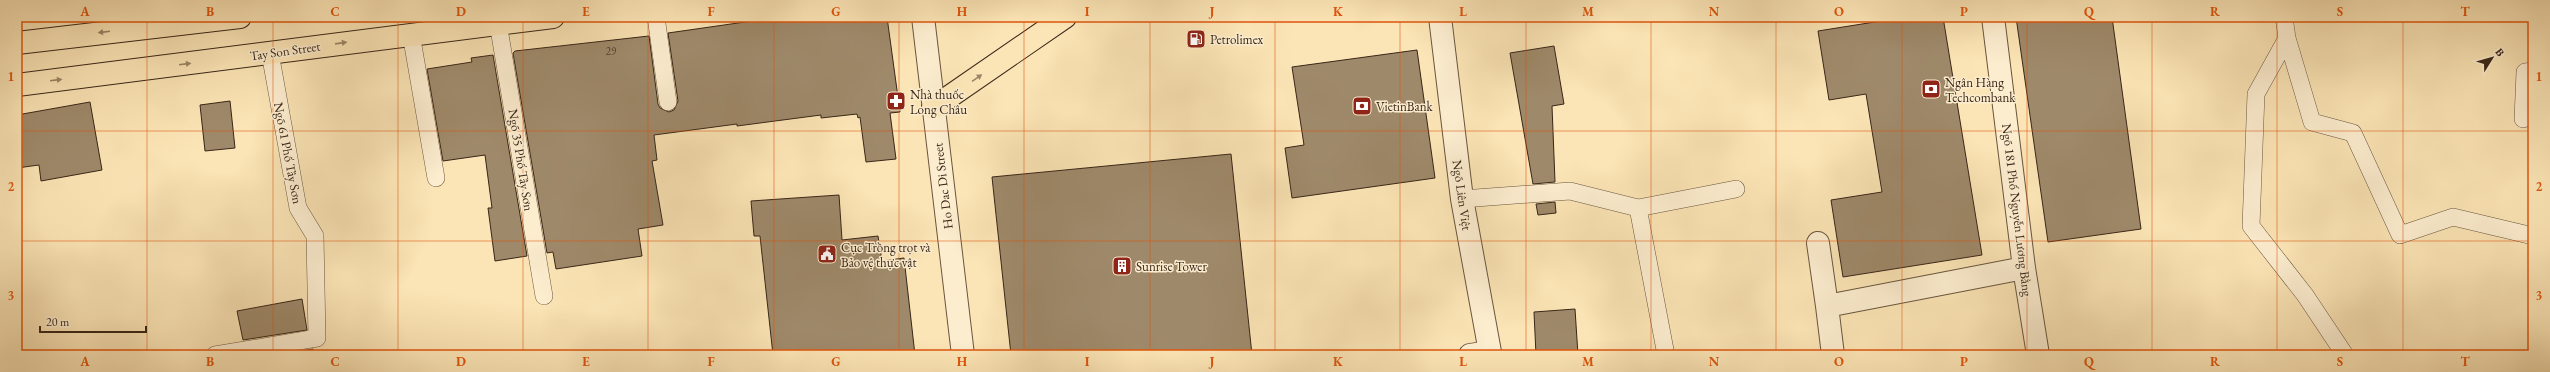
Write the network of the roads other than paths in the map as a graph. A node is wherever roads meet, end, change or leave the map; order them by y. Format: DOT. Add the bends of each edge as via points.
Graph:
graph roads {
  1 [pos="240,17"];
  2 [pos="553,17"];
  3 [pos="656,17"];
  4 [pos="923,17"];
  5 [pos="1065,17"];
  6 [pos="1440,17"];
  7 [pos="1993,17"];
  8 [pos="2284,17"];
  9 [pos="135,23"];
  10 [pos="498,23"];
  11 [pos="411,34"];
  12 [pos="2287,38"];
  13 [pos="17,42"];
  14 [pos="270,53"];
  15 [pos="2533,71"];
  16 [pos="17,85"];
  17 [pos="668,102"];
  18 [pos="933,108"];
  19 [pos="2523,120"];
  20 [pos="436,178"];
  21 [pos="1736,189"];
  22 [pos="1462,199"];
  23 [pos="1638,208"];
  24 [pos="2533,236"];
  25 [pos="1818,243"];
  26 [pos="2024,268"];
  27 [pos="544,296"];
  28 [pos="1826,306"];
  29 [pos="215,355"];
  30 [pos="963,355"];
  31 [pos="1470,355"];
  32 [pos="1666,355"];
  33 [pos="1833,355"];
  34 [pos="2038,355"];
  35 [pos="2345,355"];
  1 -- 9 [label="main road"];
  2 -- 10 [label="main road, Tay Son Street"];
  3 -- 17 [label="lane"];
  4 -- 18 [label="street, Ho Dac Di Street"];
  18 -- 5 [label="main road, one-way"];
  6 -- 22 [label="street, Ngõ Liên Việt"];
  7 -- 26 [label="street, Ngõ 181 Phố Nguyễn Lương Bằng"];
  8 -- 12 [label="lane"];
  9 -- 13 [label="main road, one-way"];
  10 -- 11 [label="main road, Tay Son Street"];
  10 -- 27 [label="lane, Ngõ 35 Phố Tây Sơn"];
  14 -- 11 [label="main road, Tay Son Street, one-way"];
  11 -- 20 [label="lane"];
  12 -- 24 [label="lane" via="2312,122 2353,133 2400,234 2453,217"];
  12 -- 35 [label="lane" via="2256,94 2251,226 2305,295"];
  16 -- 14 [label="main road, Tay Son Street, one-way"];
  14 -- 29 [label="lane, Ngõ 61 Phố Tây Sơn" via="298,208 315,236 317,338"];
  15 -- 19 [label="lane" via="2525,72"];
  18 -- 30 [label="street, Ho Dac Di Street"];
  21 -- 23 [label="lane"];
  22 -- 23 [label="lane" via="1570,190"];
  22 -- 31 [label="street, Ngõ Liên Việt" via="1490,352"];
  23 -- 32 [label="lane"];
  25 -- 28 [label="street"];
  26 -- 28 [label="street"];
  26 -- 34 [label="street, Ngõ 181 Phố Nguyễn Lương Bằng"];
  28 -- 33 [label="street"];
}
